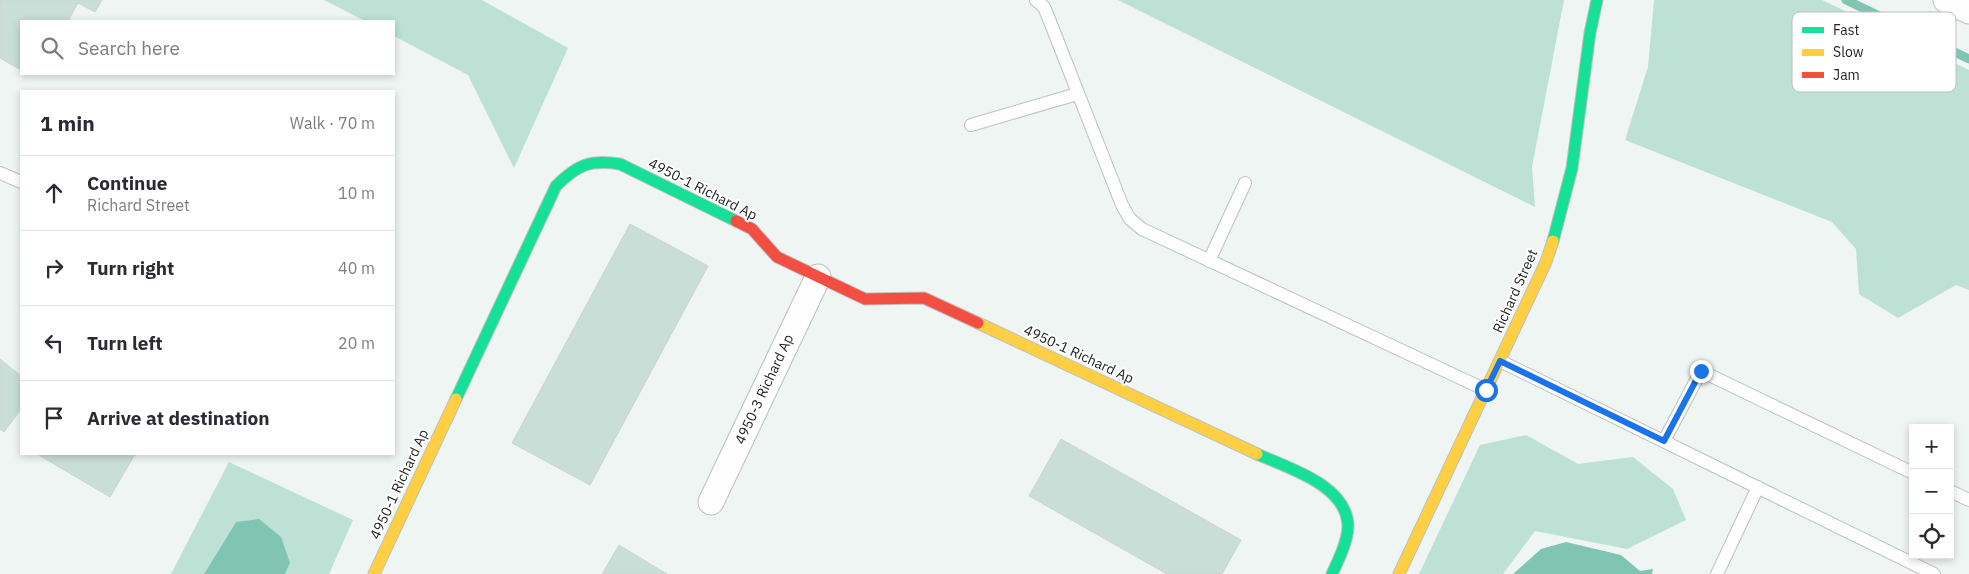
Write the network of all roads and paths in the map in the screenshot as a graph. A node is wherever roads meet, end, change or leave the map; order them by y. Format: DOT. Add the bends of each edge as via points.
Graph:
graph roads {
  1 [pos="1036,0"];
  2 [pos="1596,0"];
  3 [pos="1946,0"];
  4 [pos="1969,11"];
  5 [pos="1078,94"];
  6 [pos="971,125"];
  7 [pos="0,173"];
  8 [pos="20,182"];
  9 [pos="1245,183"];
  10 [pos="1209,261"];
  11 [pos="818,277"];
  12 [pos="1500,361"];
  13 [pos="1486,390"];
  14 [pos="1664,441"];
  15 [pos="1909,471"];
  16 [pos="1758,487"];
  17 [pos="1954,493"];
  18 [pos="1969,500"];
  19 [pos="711,502"];
  20 [pos="374,574"];
  21 [pos="1332,574"];
  22 [pos="1399,574"];
  23 [pos="1717,574"];
  24 [pos="1934,574"];
  1 -- 5 [label="lane" via="1044,7"];
  2 -- 12 [label="street, Richard Street" via="1572,168 1563,207 1546,262"];
  3 -- 4 [label="street"];
  5 -- 6 [label="lane"];
  5 -- 10 [label="lane" via="1130,219"];
  7 -- 8 [label="lane"];
  9 -- 10 [label="lane"];
  10 -- 13 [label="lane"];
  11 -- 19 [label="street, 4950-3 Richard Ap"];
  11 -- 20 [label="street, 4950-1 Richard Ap" via="777,257 752,229 620,164 603,160 586,163 569,173 556,186"];
  11 -- 21 [label="street, 4950-1 Richard Ap" via="865,299 924,298 1322,484 1340,502 1348,526 1346,544"];
  12 -- 13 [label="street, Richard Street"];
  12 -- 14 [label="lane"];
  13 -- 22 [label="street, Richard Street"];
  14 -- 15 [label="lane" via="1701,371"];
  14 -- 16 [label="lane"];
  16 -- 23 [label="lane"];
  16 -- 24 [label="lane"];
  17 -- 18 [label="lane"];
}
